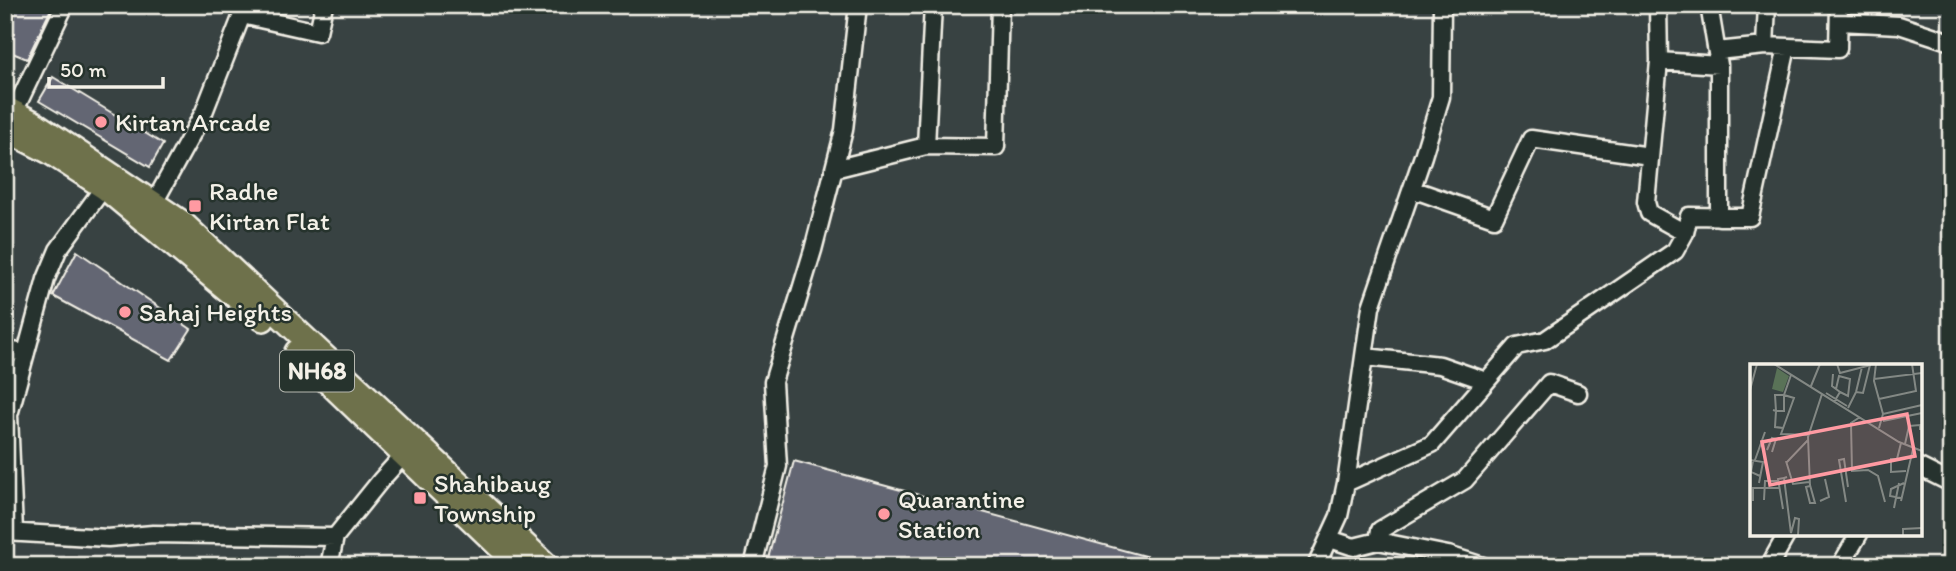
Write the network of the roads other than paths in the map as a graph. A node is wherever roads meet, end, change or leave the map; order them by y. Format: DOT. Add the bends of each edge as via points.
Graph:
graph roads {
  1 [pos="65,5"];
  2 [pos="324,5"];
  3 [pos="858,5"];
  4 [pos="933,5"];
  5 [pos="1000,5"];
  6 [pos="1442,5"];
  7 [pos="1658,5"];
  8 [pos="1709,5"];
  9 [pos="1767,5"];
  10 [pos="1839,14"];
  11 [pos="1951,42"];
  12 [pos="1765,46"];
  13 [pos="1787,47"];
  14 [pos="1718,58"];
  15 [pos="1659,61"];
  16 [pos="8,116"];
  17 [pos="926,146"];
  18 [pos="1650,156"];
  19 [pos="834,169"];
  20 [pos="104,187"];
  21 [pos="1412,189"];
  22 [pos="154,204"];
  23 [pos="1719,217"];
  24 [pos="1685,233"];
  25 [pos="5,350"];
  26 [pos="26,353"];
  27 [pos="1365,357"];
  28 [pos="1486,381"];
  29 [pos="1578,393"];
  30 [pos="7,414"];
  31 [pos="410,448"];
  32 [pos="1921,468"];
  33 [pos="1951,482"];
  34 [pos="1346,483"];
  35 [pos="10,531"];
  36 [pos="1786,536"];
  37 [pos="1858,536"];
  38 [pos="335,537"];
  39 [pos="1329,539"];
  40 [pos="1378,541"];
  41 [pos="329,566"];
  42 [pos="520,566"];
  43 [pos="547,566"];
  44 [pos="753,566"];
  45 [pos="1316,566"];
  46 [pos="1483,566"];
  47 [pos="1769,566"];
  48 [pos="1840,566"];
  1 -- 16 [label="street"];
  2 -- 22 [label="street" via="318,32 242,15 204,112"];
  3 -- 19 [label="street" via="844,130"];
  4 -- 17 [label="street"];
  5 -- 17 [label="street" via="996,147"];
  6 -- 21 [label="street" via="1441,97"];
  7 -- 15 [label="street"];
  8 -- 14 [label="street"];
  9 -- 12 [label="street"];
  10 -- 11 [label="street" via="1899,25"];
  10 -- 13 [label="street" via="1838,49"];
  12 -- 13 [label="street"];
  12 -- 14 [label="street"];
  13 -- 23 [label="street" via="1750,217"];
  14 -- 15 [label="street"];
  14 -- 23 [label="street"];
  15 -- 18 [label="street"];
  16 -- 20 [label="highway, NH68" via="50,152"];
  16 -- 22 [label="highway, NH68" via="34,123"];
  17 -- 19 [label="street"];
  18 -- 21 [label="street" via="1531,139 1494,218"];
  18 -- 24 [label="street" via="1649,213"];
  19 -- 44 [label="street" via="772,382 778,466"];
  20 -- 26 [label="street" via="58,250"];
  20 -- 31 [label="highway, NH68"];
  21 -- 27 [label="street" via="1371,307"];
  22 -- 31 [label="highway, NH68" via="181,222"];
  23 -- 24 [label="street" via="1689,216"];
  24 -- 28 [label="street" via="1680,258 1545,340 1517,346"];
  25 -- 26 [label="street"];
  26 -- 30 [label="street"];
  27 -- 28 [label="street" via="1440,365"];
  27 -- 34 [label="street"];
  28 -- 34 [label="street" via="1432,444"];
  29 -- 40 [label="street" via="1549,383 1465,480 1380,530"];
  30 -- 35 [label="street"];
  31 -- 38 [label="street"];
  31 -- 42 [label="highway, NH68"];
  31 -- 43 [label="highway, NH68"];
  32 -- 33 [label="street"];
  34 -- 39 [label="street"];
  35 -- 38 [label="street" via="108,538 153,534"];
  36 -- 47 [label="street"];
  37 -- 48 [label="street"];
  38 -- 41 [label="street"];
  39 -- 40 [label="street" via="1354,547"];
  39 -- 45 [label="street"];
  40 -- 46 [label="street"];
}
